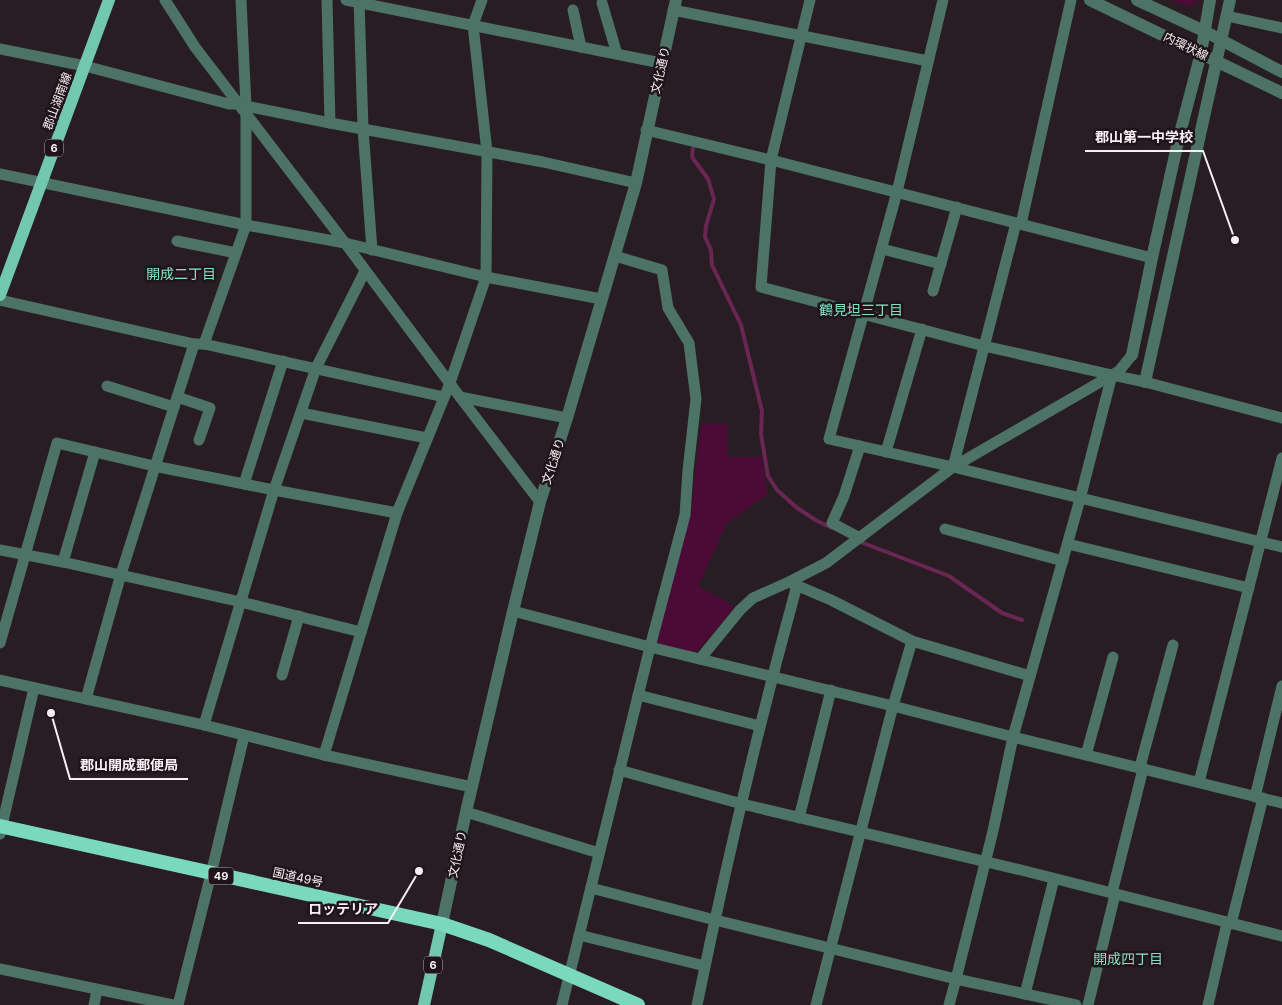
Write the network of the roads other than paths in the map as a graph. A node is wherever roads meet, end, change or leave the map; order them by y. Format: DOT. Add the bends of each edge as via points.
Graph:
graph roads {
  1 [pos="108,0"];
  2 [pos="164,0"];
  3 [pos="241,0"];
  4 [pos="327,0"];
  5 [pos="346,0"];
  6 [pos="482,0"];
  7 [pos="810,0"];
  8 [pos="943,0"];
  9 [pos="1071,0"];
  10 [pos="1090,0"];
  11 [pos="1137,0"];
  12 [pos="1210,0"];
  13 [pos="1230,0"];
  14 [pos="358,1"];
  15 [pos="602,3"];
  16 [pos="674,5"];
  17 [pos="573,10"];
  18 [pos="1227,16"];
  19 [pos="474,25"];
  20 [pos="1282,28"];
  21 [pos="1204,31"];
  22 [pos="801,36"];
  23 [pos="1222,40"];
  24 [pos="581,47"];
  25 [pos="0,49"];
  26 [pos="1201,53"];
  27 [pos="617,54"];
  28 [pos="928,61"];
  29 [pos="1217,61"];
  30 [pos="661,62"];
  31 [pos="85,66"];
  32 [pos="1282,72"];
  33 [pos="1282,93"];
  34 [pos="243,108"];
  35 [pos="330,124"];
  36 [pos="363,129"];
  37 [pos="646,130"];
  38 [pos="1179,137"];
  39 [pos="1198,142"];
  40 [pos="487,152"];
  41 [pos="771,160"];
  42 [pos="0,174"];
  43 [pos="42,182"];
  44 [pos="636,183"];
  45 [pos="897,192"];
  46 [pos="957,208"];
  47 [pos="1019,223"];
  48 [pos="246,225"];
  49 [pos="177,242"];
  50 [pos="344,243"];
  51 [pos="882,249"];
  52 [pos="372,250"];
  53 [pos="236,253"];
  54 [pos="615,256"];
  55 [pos="1152,258"];
  56 [pos="1172,261"];
  57 [pos="941,264"];
  58 [pos="365,271"];
  59 [pos="486,277"];
  60 [pos="933,291"];
  61 [pos="0,295"];
  62 [pos="601,299"];
  63 [pos="0,300"];
  64 [pos="864,314"];
  65 [pos="1160,314"];
  66 [pos="922,329"];
  67 [pos="199,344"];
  68 [pos="984,346"];
  69 [pos="1132,355"];
  70 [pos="283,361"];
  71 [pos="316,368"];
  72 [pos="1112,375"];
  73 [pos="1145,382"];
  74 [pos="450,383"];
  75 [pos="107,386"];
  76 [pos="444,397"];
  77 [pos="460,397"];
  78 [pos="175,402"];
  79 [pos="301,413"];
  80 [pos="567,418"];
  81 [pos="1282,418"];
  82 [pos="427,438"];
  83 [pos="199,440"];
  84 [pos="860,446"];
  85 [pos="95,452"];
  86 [pos="886,452"];
  87 [pos="1282,458"];
  88 [pos="154,466"];
  89 [pos="953,467"];
  90 [pos="244,484"];
  91 [pos="274,490"];
  92 [pos="1080,499"];
  93 [pos="540,502"];
  94 [pos="397,513"];
  95 [pos="945,529"];
  96 [pos="860,538"];
  97 [pos="1260,542"];
  98 [pos="1068,544"];
  99 [pos="1282,547"];
  100 [pos="0,550"];
  101 [pos="25,554"];
  102 [pos="1063,561"];
  103 [pos="63,562"];
  104 [pos="120,574"];
  105 [pos="793,584"];
  106 [pos="1249,588"];
  107 [pos="240,602"];
  108 [pos="513,611"];
  109 [pos="299,616"];
  110 [pos="360,632"];
  111 [pos="912,641"];
  112 [pos="0,643"];
  113 [pos="1173,645"];
  114 [pos="650,647"];
  115 [pos="1113,657"];
  116 [pos="700,659"];
  117 [pos="282,674"];
  118 [pos="772,676"];
  119 [pos="1030,676"];
  120 [pos="0,680"];
  121 [pos="1282,686"];
  122 [pos="34,688"];
  123 [pos="831,690"];
  124 [pos="638,695"];
  125 [pos="86,699"];
  126 [pos="893,706"];
  127 [pos="204,725"];
  128 [pos="760,726"];
  129 [pos="244,736"];
  130 [pos="1013,737"];
  131 [pos="324,754"];
  132 [pos="1086,755"];
  133 [pos="1143,769"];
  134 [pos="619,770"];
  135 [pos="1199,782"];
  136 [pos="472,787"];
  137 [pos="1259,798"];
  138 [pos="1282,803"];
  139 [pos="742,804"];
  140 [pos="466,812"];
  141 [pos="799,818"];
  142 [pos="0,829"];
  143 [pos="861,833"];
  144 [pos="599,853"];
  145 [pos="985,862"];
  146 [pos="211,874"];
  147 [pos="1054,878"];
  148 [pos="591,888"];
  149 [pos="1114,893"];
  150 [pos="715,920"];
  151 [pos="442,924"];
  152 [pos="1229,924"];
  153 [pos="579,935"];
  154 [pos="1282,936"];
  155 [pos="831,949"];
  156 [pos="705,966"];
  157 [pos="0,969"];
  158 [pos="570,975"];
  159 [pos="956,979"];
  160 [pos="97,990"];
  161 [pos="1025,994"];
  162 [pos="138,1002"];
  163 [pos="94,1005"];
  164 [pos="173,1005"];
  165 [pos="178,1005"];
  166 [pos="424,1005"];
  167 [pos="562,1005"];
  168 [pos="638,1005"];
  169 [pos="697,1005"];
  170 [pos="816,1005"];
  171 [pos="949,1005"];
  172 [pos="1076,1005"];
  173 [pos="1088,1005"];
  174 [pos="1208,1005"];
  1 -- 31 [label="main road, 郡山湖南線 / 6"];
  2 -- 34 [label="street" via="195,47"];
  3 -- 34 [label="street"];
  4 -- 35 [label="street"];
  5 -- 14 [label="street"];
  6 -- 19 [label="street"];
  7 -- 22 [label="street"];
  8 -- 28 [label="street"];
  9 -- 47 [label="street"];
  10 -- 26 [label="street, 内環状線"];
  11 -- 21 [label="street, 内環状線"];
  12 -- 21 [label="street"];
  13 -- 18 [label="street"];
  14 -- 19 [label="street"];
  14 -- 36 [label="street"];
  15 -- 27 [label="street"];
  16 -- 22 [label="street"];
  16 -- 30 [label="street, 文化通り"];
  17 -- 24 [label="street"];
  18 -- 20 [label="street"];
  18 -- 23 [label="street"];
  19 -- 24 [label="street"];
  19 -- 40 [label="street"];
  21 -- 23 [label="street, 内環状線"];
  21 -- 26 [label="street"];
  22 -- 28 [label="street"];
  22 -- 41 [label="street"];
  23 -- 29 [label="street"];
  23 -- 32 [label="street, 内環状線"];
  24 -- 27 [label="street"];
  25 -- 31 [label="street"];
  26 -- 29 [label="street, 内環状線"];
  26 -- 38 [label="street"];
  27 -- 30 [label="street"];
  28 -- 45 [label="street"];
  29 -- 33 [label="street, 内環状線"];
  29 -- 39 [label="street"];
  30 -- 37 [label="street, 文化通り"];
  31 -- 34 [label="street"];
  31 -- 43 [label="main road, 郡山湖南線 / 6"];
  34 -- 35 [label="street"];
  34 -- 48 [label="street"];
  34 -- 50 [label="street"];
  35 -- 36 [label="street"];
  36 -- 40 [label="street"];
  36 -- 52 [label="street"];
  37 -- 41 [label="street"];
  37 -- 44 [label="street, 文化通り"];
  38 -- 39 [label="street"];
  38 -- 55 [label="street"];
  39 -- 56 [label="street"];
  40 -- 44 [label="street"];
  40 -- 59 [label="street"];
  41 -- 45 [label="street"];
  41 -- 64 [label="street" via="761,287"];
  42 -- 43 [label="street"];
  43 -- 48 [label="street"];
  43 -- 61 [label="main road, 郡山湖南線 / 6"];
  44 -- 54 [label="street, 文化通り"];
  45 -- 46 [label="street"];
  45 -- 51 [label="street"];
  46 -- 47 [label="street"];
  46 -- 57 [label="street"];
  47 -- 55 [label="street"];
  47 -- 68 [label="street"];
  48 -- 50 [label="street"];
  48 -- 53 [label="street"];
  49 -- 53 [label="street"];
  50 -- 52 [label="street"];
  50 -- 58 [label="street"];
  51 -- 57 [label="street"];
  51 -- 64 [label="street"];
  52 -- 59 [label="street"];
  53 -- 67 [label="street"];
  54 -- 62 [label="street, 文化通り"];
  54 -- 114 [label="street" via="662,270 668,308 689,343 696,399 685,515"];
  55 -- 56 [label="street"];
  55 -- 69 [label="street"];
  56 -- 65 [label="street"];
  57 -- 60 [label="street"];
  58 -- 71 [label="street"];
  58 -- 74 [label="street"];
  59 -- 62 [label="street"];
  59 -- 74 [label="street"];
  62 -- 80 [label="street, 文化通り"];
  63 -- 67 [label="street"];
  64 -- 66 [label="street"];
  64 -- 84 [label="street" via="829,439"];
  65 -- 69 [label="street"];
  65 -- 73 [label="street"];
  66 -- 68 [label="street"];
  66 -- 86 [label="street"];
  67 -- 70 [label="street"];
  67 -- 78 [label="street"];
  68 -- 72 [label="street"];
  68 -- 89 [label="street"];
  69 -- 72 [label="street"];
  70 -- 71 [label="street"];
  70 -- 90 [label="street"];
  71 -- 76 [label="street"];
  71 -- 79 [label="street"];
  72 -- 73 [label="street"];
  72 -- 89 [label="street"];
  72 -- 92 [label="street"];
  73 -- 81 [label="street"];
  74 -- 76 [label="street"];
  74 -- 77 [label="street"];
  75 -- 78 [label="street"];
  76 -- 82 [label="street"];
  77 -- 80 [label="street"];
  77 -- 93 [label="street"];
  78 -- 83 [label="street" via="210,408"];
  78 -- 88 [label="street"];
  79 -- 82 [label="street"];
  79 -- 91 [label="street"];
  80 -- 93 [label="street, 文化通り"];
  82 -- 94 [label="street"];
  84 -- 86 [label="street"];
  84 -- 96 [label="street" via="832,523"];
  85 -- 88 [label="street"];
  85 -- 101 [label="street" via="57,443"];
  85 -- 103 [label="street"];
  86 -- 89 [label="street"];
  87 -- 97 [label="street"];
  88 -- 90 [label="street"];
  88 -- 104 [label="street"];
  89 -- 92 [label="street"];
  89 -- 96 [label="street"];
  90 -- 91 [label="street"];
  91 -- 94 [label="street"];
  91 -- 107 [label="street"];
  92 -- 97 [label="street"];
  92 -- 98 [label="street"];
  93 -- 108 [label="street, 文化通り"];
  94 -- 110 [label="street"];
  95 -- 102 [label="street"];
  96 -- 105 [label="street"];
  97 -- 99 [label="street"];
  97 -- 106 [label="street"];
  98 -- 102 [label="street"];
  98 -- 106 [label="street"];
  100 -- 101 [label="street"];
  101 -- 103 [label="street"];
  101 -- 112 [label="street"];
  102 -- 119 [label="street"];
  103 -- 104 [label="street"];
  104 -- 107 [label="street"];
  104 -- 125 [label="street"];
  105 -- 111 [label="street"];
  105 -- 116 [label="street" via="753,598"];
  105 -- 118 [label="street"];
  106 -- 135 [label="street"];
  107 -- 109 [label="street"];
  107 -- 127 [label="street"];
  108 -- 114 [label="street"];
  108 -- 136 [label="street, 文化通り"];
  109 -- 110 [label="street"];
  109 -- 117 [label="street"];
  110 -- 131 [label="street"];
  111 -- 119 [label="street"];
  111 -- 126 [label="street"];
  113 -- 133 [label="street" via="1141,763"];
  114 -- 116 [label="street"];
  114 -- 124 [label="street"];
  115 -- 132 [label="street"];
  116 -- 118 [label="street"];
  118 -- 123 [label="street"];
  118 -- 128 [label="street"];
  119 -- 130 [label="street"];
  120 -- 122 [label="street"];
  121 -- 137 [label="street"];
  122 -- 125 [label="street"];
  122 -- 142 [label="street"];
  123 -- 126 [label="street"];
  123 -- 141 [label="street"];
  124 -- 128 [label="street"];
  124 -- 134 [label="street"];
  125 -- 127 [label="street"];
  126 -- 130 [label="street"];
  126 -- 143 [label="street"];
  127 -- 129 [label="street"];
  128 -- 139 [label="street"];
  129 -- 131 [label="street"];
  129 -- 146 [label="street"];
  130 -- 132 [label="street"];
  130 -- 145 [label="street"];
  131 -- 136 [label="street"];
  132 -- 133 [label="street"];
  133 -- 135 [label="street"];
  133 -- 149 [label="street"];
  134 -- 139 [label="street"];
  134 -- 144 [label="street"];
  135 -- 137 [label="street"];
  136 -- 140 [label="street, 文化通り"];
  137 -- 138 [label="street"];
  137 -- 152 [label="street"];
  139 -- 141 [label="street"];
  139 -- 150 [label="street"];
  140 -- 144 [label="street"];
  140 -- 151 [label="street, 文化通り"];
  141 -- 143 [label="street"];
  142 -- 146 [label="highway, 国道49号 / 49"];
  143 -- 145 [label="street"];
  143 -- 155 [label="street"];
  144 -- 148 [label="street"];
  145 -- 147 [label="street"];
  145 -- 159 [label="street"];
  146 -- 151 [label="highway, 国道49号 / 49"];
  146 -- 165 [label="street"];
  147 -- 149 [label="street"];
  147 -- 161 [label="street"];
  148 -- 150 [label="street"];
  148 -- 153 [label="street"];
  149 -- 152 [label="street"];
  149 -- 173 [label="street"];
  150 -- 155 [label="street"];
  150 -- 156 [label="street"];
  151 -- 158 [label="highway, 国道49号 / 49" via="489,940"];
  151 -- 166 [label="main road, 6"];
  152 -- 154 [label="street"];
  152 -- 174 [label="street"];
  153 -- 156 [label="street"];
  153 -- 158 [label="street"];
  155 -- 159 [label="street"];
  155 -- 170 [label="street"];
  156 -- 169 [label="street"];
  157 -- 160 [label="street"];
  158 -- 167 [label="street"];
  158 -- 168 [label="highway, 国道49号 / 49"];
  159 -- 161 [label="street"];
  159 -- 171 [label="street"];
  160 -- 162 [label="street"];
  160 -- 163 [label="street"];
  161 -- 172 [label="street"];
  162 -- 164 [label="street"];
}
